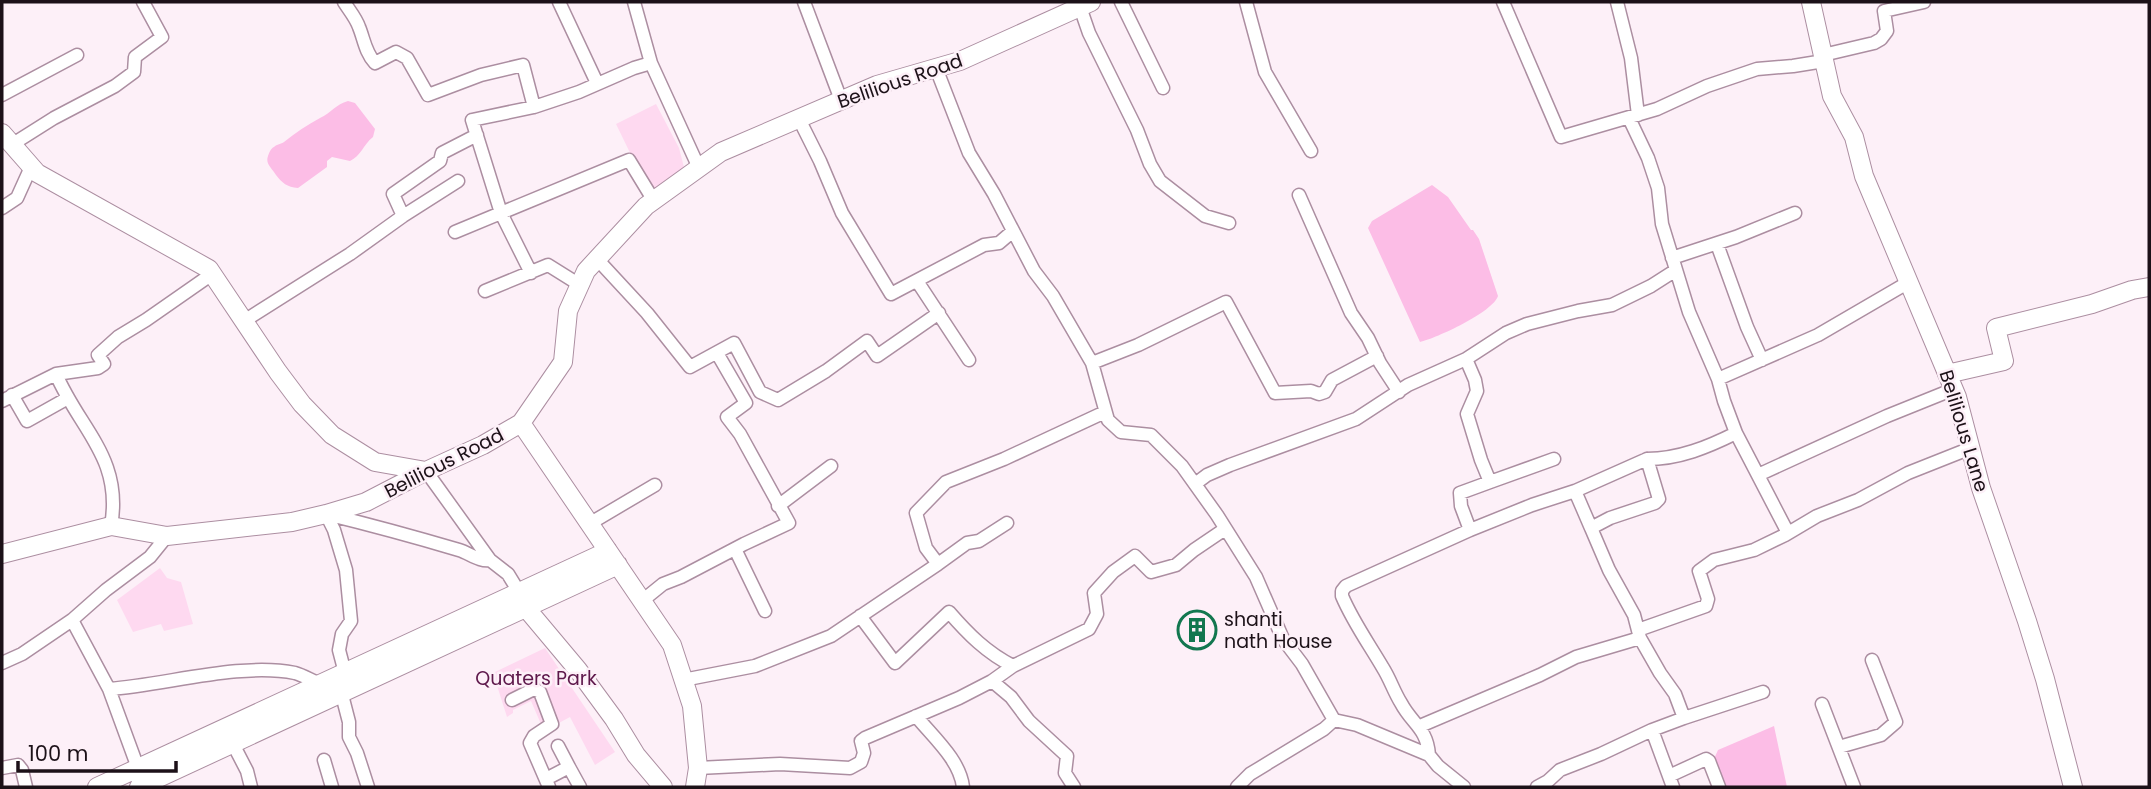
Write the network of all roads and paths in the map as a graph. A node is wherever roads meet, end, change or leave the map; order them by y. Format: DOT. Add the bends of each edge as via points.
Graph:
graph roads {
  1 [pos="143,2"];
  2 [pos="344,2"];
  3 [pos="559,2"];
  4 [pos="634,2"];
  5 [pos="804,2"];
  6 [pos="1121,2"];
  7 [pos="1246,2"];
  8 [pos="1503,2"];
  9 [pos="1617,2"];
  10 [pos="1811,2"];
  11 [pos="1924,2"];
  12 [pos="1085,4"];
  13 [pos="76,55"];
  14 [pos="1824,58"];
  15 [pos="651,63"];
  16 [pos="936,68"];
  17 [pos="597,83"];
  18 [pos="1163,88"];
  19 [pos="2,95"];
  20 [pos="841,100"];
  21 [pos="534,107"];
  22 [pos="1634,116"];
  23 [pos="799,119"];
  24 [pos="477,135"];
  25 [pos="5,140"];
  26 [pos="1311,151"];
  27 [pos="31,167"];
  28 [pos="699,168"];
  29 [pos="458,181"];
  30 [pos="1299,195"];
  31 [pos="654,201"];
  32 [pos="2,208"];
  33 [pos="501,213"];
  34 [pos="1795,213"];
  35 [pos="403,216"];
  36 [pos="1229,223"];
  37 [pos="1013,231"];
  38 [pos="455,232"];
  39 [pos="1717,244"];
  40 [pos="597,259"];
  41 [pos="1674,264"];
  42 [pos="531,272"];
  43 [pos="212,274"];
  44 [pos="917,281"];
  45 [pos="1909,282"];
  46 [pos="580,285"];
  47 [pos="2149,287"];
  48 [pos="485,291"];
  49 [pos="939,313"];
  50 [pos="243,321"];
  51 [pos="717,353"];
  52 [pos="1377,356"];
  53 [pos="1466,359"];
  54 [pos="969,360"];
  55 [pos="1762,360"];
  56 [pos="1092,363"];
  57 [pos="56,374"];
  58 [pos="1718,379"];
  59 [pos="1951,381"];
  60 [pos="1399,392"];
  61 [pos="7,398"];
  62 [pos="68,398"];
  63 [pos="1105,412"];
  64 [pos="521,424"];
  65 [pos="1736,433"];
  66 [pos="1971,449"];
  67 [pos="1554,459"];
  68 [pos="1647,459"];
  69 [pos="831,466"];
  70 [pos="426,471"];
  71 [pos="1758,475"];
  72 [pos="1490,482"];
  73 [pos="1195,484"];
  74 [pos="655,485"];
  75 [pos="1575,491"];
  76 [pos="778,506"];
  77 [pos="326,514"];
  78 [pos="1007,523"];
  79 [pos="589,524"];
  80 [pos="111,526"];
  81 [pos="1591,528"];
  82 [pos="1225,529"];
  83 [pos="1470,530"];
  84 [pos="1788,533"];
  85 [pos="167,536"];
  86 [pos="735,549"];
  87 [pos="2,554"];
  88 [pos="613,558"];
  89 [pos="490,560"];
  90 [pos="938,564"];
  91 [pos="523,600"];
  92 [pos="642,601"];
  93 [pos="765,611"];
  94 [pos="860,615"];
  95 [pos="72,620"];
  96 [pos="1639,634"];
  97 [pos="1872,660"];
  98 [pos="2,663"];
  99 [pos="1013,666"];
  100 [pos="345,673"];
  101 [pos="683,680"];
  102 [pos="992,681"];
  103 [pos="320,684"];
  104 [pos="109,689"];
  105 [pos="1763,692"];
  106 [pos="342,695"];
  107 [pos="512,700"];
  108 [pos="1822,705"];
  109 [pos="916,716"];
  110 [pos="1684,718"];
  111 [pos="1334,720"];
  112 [pos="1420,726"];
  113 [pos="1652,730"];
  114 [pos="233,744"];
  115 [pos="558,746"];
  116 [pos="1839,747"];
  117 [pos="1429,755"];
  118 [pos="324,760"];
  119 [pos="569,767"];
  120 [pos="2,768"];
  121 [pos="138,768"];
  122 [pos="698,768"];
  123 [pos="1671,782"];
  124 [pos="548,783"];
  125 [pos="26,787"];
  126 [pos="97,787"];
  127 [pos="139,787"];
  128 [pos="251,787"];
  129 [pos="332,787"];
  130 [pos="367,787"];
  131 [pos="580,787"];
  132 [pos="663,787"];
  133 [pos="695,787"];
  134 [pos="963,787"];
  135 [pos="1074,787"];
  136 [pos="1237,787"];
  137 [pos="1464,787"];
  138 [pos="1537,787"];
  139 [pos="1719,787"];
  140 [pos="1854,787"];
  141 [pos="2073,787"];
  1 -- 25 [label="street" via="162,37 135,57 134,72 16,142"];
  2 -- 21 [label="street" via="360,28 370,58 375,63 396,52 407,58 428,95 523,65"];
  3 -- 17 [label="street"];
  4 -- 15 [label="street"];
  5 -- 20 [label="street"];
  6 -- 18 [label="street"];
  7 -- 26 [label="street" via="1265,72"];
  8 -- 22 [label="street" via="1561,137"];
  9 -- 22 [label="street" via="1631,58"];
  10 -- 14 [label="street, Belilious Lane"];
  11 -- 14 [label="street" via="1884,11 1887,31 1881,39"];
  12 -- 16 [label="street, Belilious Road"];
  12 -- 36 [label="street" via="1089,33 1160,181 1205,216"];
  13 -- 19 [label="street"];
  14 -- 22 [label="street" via="1757,69"];
  14 -- 45 [label="street, Belilious Lane" via="1832,96 1854,137 1864,176"];
  15 -- 17 [label="street"];
  15 -- 28 [label="street"];
  16 -- 20 [label="street, Belilious Road"];
  16 -- 37 [label="street" via="969,153"];
  17 -- 21 [label="street"];
  20 -- 23 [label="street, Belilious Road"];
  21 -- 24 [label="street" via="472,120"];
  22 -- 41 [label="street" via="1658,188 1662,224"];
  23 -- 28 [label="street, Belilious Road" via="721,152"];
  23 -- 44 [label="street" via="842,213 891,294"];
  24 -- 33 [label="street"];
  24 -- 35 [label="street" via="442,153 440,161 393,194"];
  25 -- 27 [label="street"];
  27 -- 32 [label="street" via="17,198"];
  27 -- 43 [label="street"];
  28 -- 31 [label="street, Belilious Road"];
  29 -- 35 [label="street"];
  30 -- 52 [label="street" via="1345,301"];
  31 -- 33 [label="street" via="629,160"];
  31 -- 40 [label="street, Belilious Road"];
  33 -- 38 [label="street"];
  33 -- 42 [label="street"];
  34 -- 39 [label="street"];
  35 -- 50 [label="street"];
  37 -- 44 [label="street" via="999,243 984,245"];
  37 -- 56 [label="street"];
  39 -- 41 [label="street"];
  39 -- 55 [label="street"];
  40 -- 46 [label="street, Belilious Road"];
  40 -- 51 [label="street" via="690,367"];
  41 -- 53 [label="street" via="1651,286 1612,306 1527,324"];
  41 -- 58 [label="street"];
  42 -- 46 [label="street" via="548,265"];
  42 -- 48 [label="street"];
  43 -- 50 [label="street"];
  43 -- 57 [label="street" via="118,337 99,355 104,364 98,368"];
  44 -- 49 [label="street"];
  45 -- 55 [label="street" via="1818,335"];
  45 -- 59 [label="street, Belilious Lane"];
  46 -- 64 [label="street, Belilious Road" via="568,311 563,362"];
  47 -- 59 [label="street" via="1996,328 2004,361"];
  49 -- 51 [label="street" via="877,356 867,341 778,400 760,392 734,343"];
  49 -- 54 [label="street"];
  50 -- 70 [label="street" via="302,404 332,435 375,462"];
  51 -- 76 [label="street" via="746,403 727,417"];
  52 -- 56 [label="street" via="1332,380 1325,392 1275,393 1226,302"];
  52 -- 60 [label="street"];
  53 -- 60 [label="street"];
  53 -- 72 [label="street" via="1477,391 1467,414"];
  55 -- 58 [label="street"];
  56 -- 63 [label="street"];
  57 -- 61 [label="street"];
  57 -- 62 [label="street"];
  58 -- 65 [label="street"];
  59 -- 66 [label="street, Belilious Lane"];
  59 -- 71 [label="street"];
  60 -- 73 [label="street" via="1356,419 1230,466"];
  61 -- 62 [label="street" via="27,421"];
  62 -- 80 [label="street" via="98,445 112,482"];
  63 -- 73 [label="street" via="1121,432 1151,435"];
  63 -- 90 [label="street" via="946,482 916,513 926,548"];
  64 -- 70 [label="street, Belilious Road"];
  64 -- 79 [label="street"];
  65 -- 68 [label="street" via="1706,448"];
  65 -- 71 [label="street"];
  66 -- 84 [label="street" via="1908,473"];
  66 -- 141 [label="street, Belilious Lane" via="2027,621"];
  67 -- 72 [label="street"];
  68 -- 75 [label="street"];
  68 -- 81 [label="street" via="1659,499"];
  69 -- 76 [label="street"];
  70 -- 77 [label="street, Belilious Road" via="366,502"];
  70 -- 89 [label="street"];
  71 -- 84 [label="street"];
  72 -- 83 [label="street" via="1460,493"];
  73 -- 82 [label="street"];
  74 -- 79 [label="street"];
  75 -- 81 [label="street"];
  75 -- 83 [label="street"];
  76 -- 86 [label="street" via="789,523"];
  77 -- 85 [label="street, Belilious Road"];
  77 -- 89 [label="street"];
  77 -- 100 [label="street" via="346,570 351,621 339,650"];
  78 -- 90 [label="street"];
  79 -- 88 [label="street"];
  80 -- 85 [label="street, Belilious Road"];
  80 -- 87 [label="street, Belilious Road"];
  81 -- 96 [label="street"];
  82 -- 99 [label="street" via="1176,565 1151,572 1135,555 1094,593 1097,614 1089,629"];
  82 -- 111 [label="street" via="1256,577 1283,639"];
  83 -- 112 [label="street" via="1342,591 1349,613 1402,706"];
  84 -- 96 [label="street" via="1703,567 1699,573 1706,606"];
  85 -- 95 [label="street" via="150,557"];
  86 -- 92 [label="street" via="663,584"];
  86 -- 93 [label="street"];
  88 -- 91 [label="street"];
  88 -- 92 [label="street"];
  89 -- 91 [label="street" via="508,574"];
  90 -- 94 [label="street"];
  91 -- 100 [label="street"];
  91 -- 106 [label="street"];
  91 -- 132 [label="street"];
  92 -- 101 [label="street" via="672,645"];
  94 -- 99 [label="street" via="895,663 949,612 967,633"];
  94 -- 101 [label="street" via="831,636 755,666"];
  95 -- 98 [label="street"];
  95 -- 104 [label="street"];
  96 -- 110 [label="street"];
  96 -- 112 [label="street"];
  97 -- 116 [label="street" via="1896,722 1881,735"];
  99 -- 102 [label="street"];
  100 -- 103 [label="street"];
  100 -- 106 [label="street"];
  101 -- 122 [label="street" via="692,706"];
  102 -- 109 [label="street"];
  102 -- 135 [label="street" via="1067,756 1065,773"];
  103 -- 104 [label="street" via="297,674 265,670"];
  103 -- 121 [label="street"];
  104 -- 121 [label="street"];
  105 -- 110 [label="street"];
  106 -- 114 [label="street"];
  106 -- 130 [label="street" via="349,737"];
  107 -- 124 [label="street" via="534,690 540,692 552,724 530,743"];
  108 -- 116 [label="street"];
  109 -- 122 [label="street" via="861,741 861,762 850,768 780,764"];
  109 -- 134 [label="street" via="948,753"];
  110 -- 113 [label="street"];
  111 -- 117 [label="street"];
  111 -- 136 [label="street"];
  112 -- 117 [label="street"];
  113 -- 123 [label="street"];
  113 -- 138 [label="street" via="1560,770"];
  114 -- 127 [label="street"];
  114 -- 128 [label="street"];
  115 -- 119 [label="street"];
  116 -- 140 [label="street"];
  117 -- 137 [label="street"];
  118 -- 129 [label="street"];
  119 -- 124 [label="street"];
  119 -- 131 [label="street"];
  120 -- 125 [label="street" via="18,765"];
  121 -- 126 [label="street"];
  122 -- 133 [label="street"];
  123 -- 139 [label="street" via="1706,759"];
}
